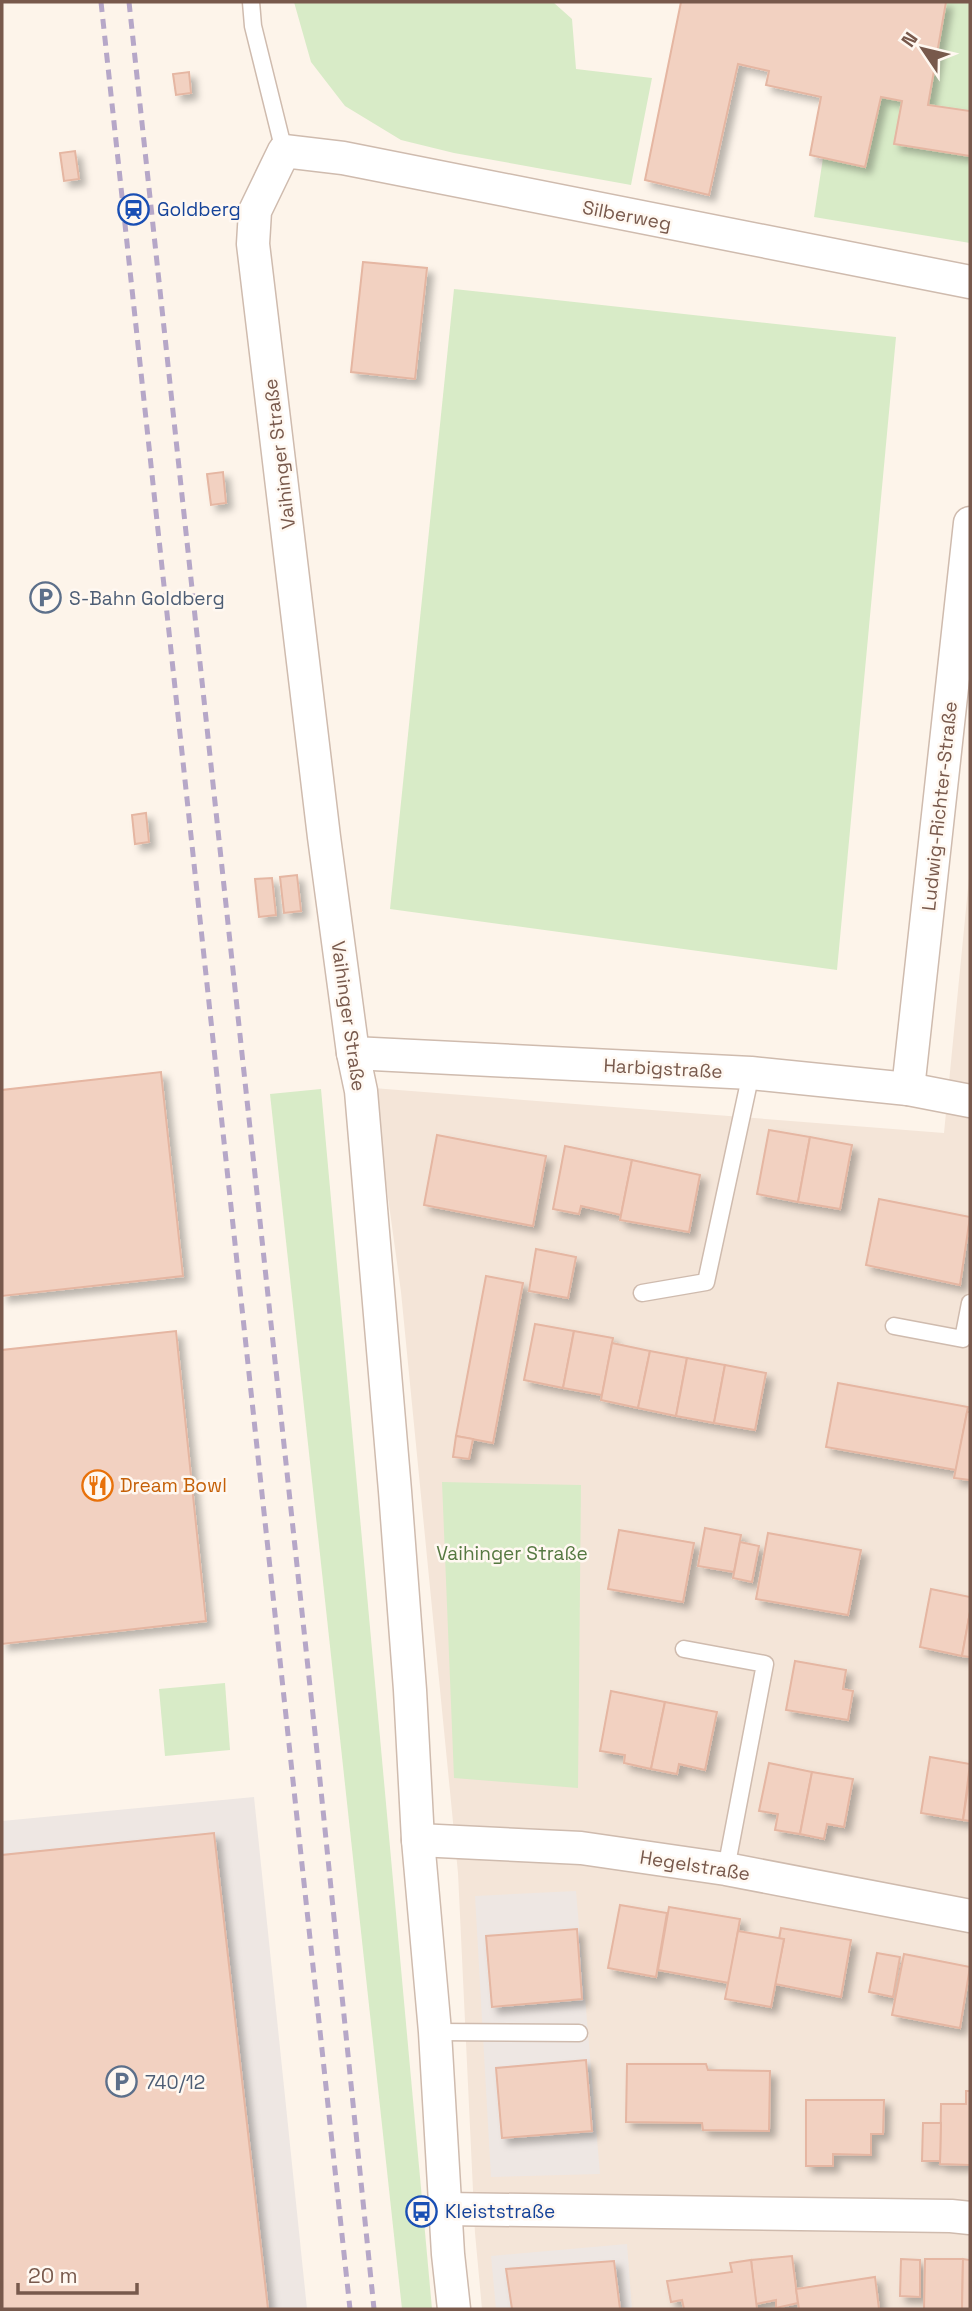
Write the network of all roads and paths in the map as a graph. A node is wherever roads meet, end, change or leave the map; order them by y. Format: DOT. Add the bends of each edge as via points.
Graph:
graph roads {
  1 [pos="251,2"];
  2 [pos="284,151"];
  3 [pos="970,282"];
  4 [pos="970,523"];
  5 [pos="353,1053"];
  6 [pos="751,1073"];
  7 [pos="908,1089"];
  8 [pos="970,1101"];
  9 [pos="642,1293"];
  10 [pos="970,1303"];
  11 [pos="894,1326"];
  12 [pos="966,1341"];
  13 [pos="684,1649"];
  14 [pos="418,1840"];
  15 [pos="726,1869"];
  16 [pos="970,1916"];
  17 [pos="435,2032"];
  18 [pos="579,2033"];
  19 [pos="446,2209"];
  20 [pos="970,2218"];
  21 [pos="454,2309"];
  1 -- 2 [label="lane"];
  2 -- 3 [label="street, Silberweg" via="343,158"];
  2 -- 5 [label="street, Vaihinger Straße" via="255,211 253,244"];
  4 -- 7 [label="street, Ludwig-Richter-Straße"];
  5 -- 6 [label="street, Harbigstraße"];
  5 -- 14 [label="street, Vaihinger Straße" via="395,1491"];
  6 -- 7 [label="street, Harbigstraße"];
  6 -- 9 [label="lane" via="706,1282"];
  7 -- 8 [label="street, Harbigstraße"];
  10 -- 12 [label="lane"];
  11 -- 12 [label="lane"];
  13 -- 15 [label="lane" via="765,1664"];
  14 -- 15 [label="street, Hegelstraße" via="581,1848"];
  14 -- 17 [label="street, Vaihinger Straße"];
  15 -- 16 [label="street, Hegelstraße"];
  17 -- 18 [label="lane"];
  17 -- 19 [label="street, Vaihinger Straße"];
  19 -- 20 [label="street"];
  19 -- 21 [label="street, Vaihinger Straße"];
}
